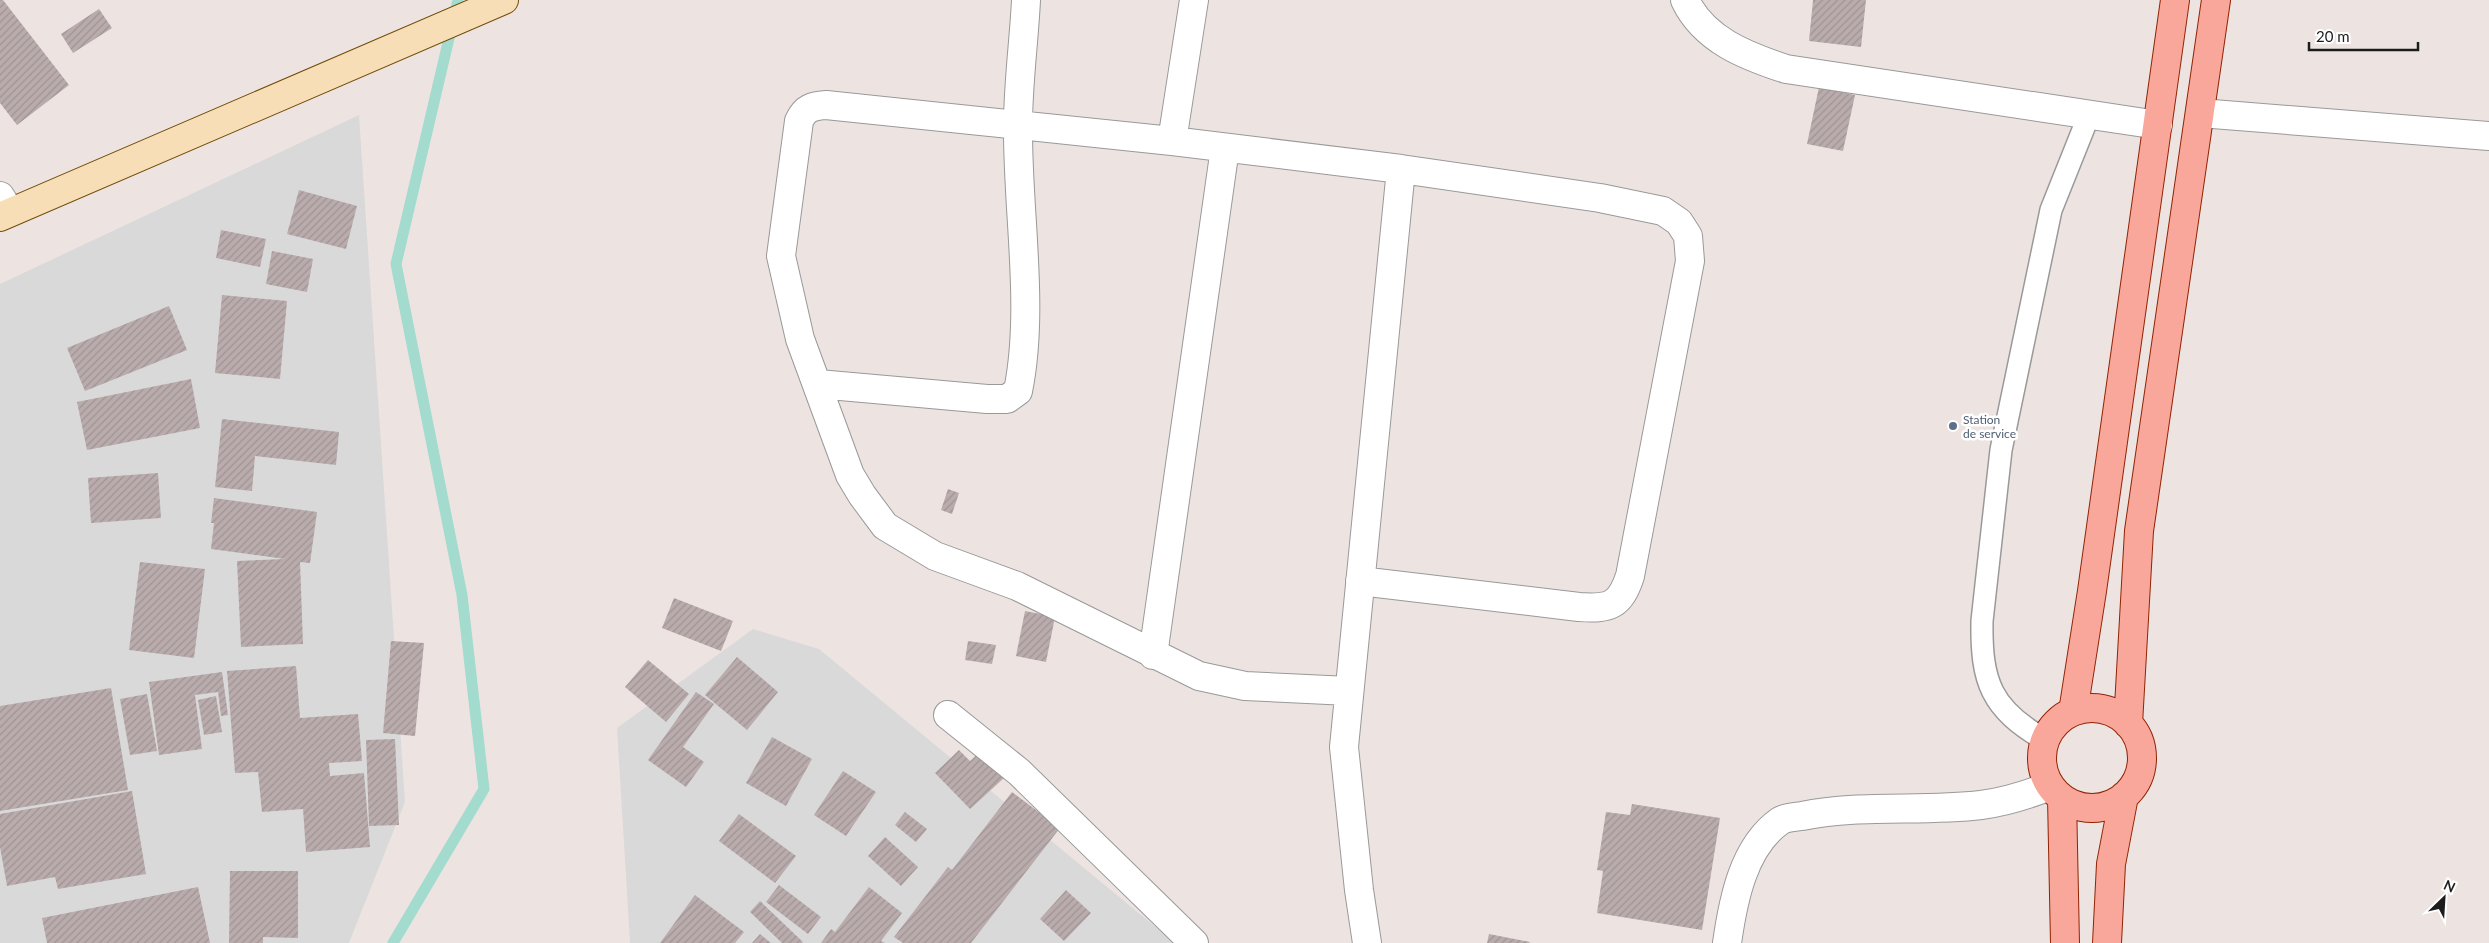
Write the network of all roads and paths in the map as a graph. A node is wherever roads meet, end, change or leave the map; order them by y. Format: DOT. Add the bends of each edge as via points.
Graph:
graph roads {
  1 [pos="504,0"];
  2 [pos="1026,0"];
  3 [pos="1194,0"];
  4 [pos="1685,0"];
  5 [pos="2175,0"];
  6 [pos="2216,0"];
  7 [pos="2200,113"];
  8 [pos="2089,115"];
  9 [pos="1018,124"];
  10 [pos="2158,125"];
  11 [pos="2489,136"];
  12 [pos="1172,141"];
  13 [pos="1225,148"];
  14 [pos="1401,169"];
  15 [pos="3,209"];
  16 [pos="818,384"];
  17 [pos="1360,581"];
  18 [pos="1153,655"];
  19 [pos="1349,691"];
  20 [pos="2073,712"];
  21 [pos="948,715"];
  22 [pos="2128,724"];
  23 [pos="2045,740"];
  24 [pos="2056,792"];
  25 [pos="2124,796"];
  26 [pos="1194,943"];
  27 [pos="1367,943"];
  28 [pos="1728,943"];
  29 [pos="2065,943"];
  30 [pos="2107,943"];
  1 -- 15 [label="main road"];
  2 -- 9 [label="street"];
  3 -- 12 [label="street"];
  4 -- 8 [label="street" via="1692,15 1718,40 1750,58 1786,69"];
  5 -- 10 [label="main road"];
  6 -- 7 [label="main road"];
  7 -- 11 [label="street"];
  7 -- 22 [label="main road" via="2139,532"];
  8 -- 10 [label="street"];
  8 -- 23 [label="lane" via="2051,210 2001,450 1982,621 1982,650 1988,685 2021,726"];
  9 -- 12 [label="street"];
  9 -- 16 [label="street" via="1025,332 1018,390 1007,399 987,399"];
  9 -- 16 [label="street" via="826,105 810,107 802,114 782,256 800,339"];
  10 -- 20 [label="main road"];
  12 -- 13 [label="street"];
  13 -- 14 [label="street"];
  13 -- 18 [label="street"];
  14 -- 17 [label="street"];
  14 -- 17 [label="street" via="1663,211 1679,222 1688,236 1690,261 1630,576 1616,603 1601,608 1579,607"];
  16 -- 18 [label="street" via="850,475 885,526 935,556 1018,586"];
  17 -- 19 [label="street"];
  18 -- 19 [label="street" via="1199,676 1245,686"];
  19 -- 27 [label="street" via="1344,747"];
  20 -- 22 [label="main road" via="2102,709 2116,714"];
  20 -- 23 [label="main road" via="2061,718"];
  21 -- 26 [label="street" via="1019,772"];
  22 -- 25 [label="main road" via="2141,747 2141,767 2134,785"];
  23 -- 24 [label="main road" via="2042,763"];
  24 -- 25 [label="main road" via="2077,806 2094,808 2111,804"];
  24 -- 28 [label="street" via="1980,805 1816,813 1782,820 1757,843 1753,851 1730,921"];
  24 -- 29 [label="main road"];
  25 -- 30 [label="main road" via="2111,864"];
}
